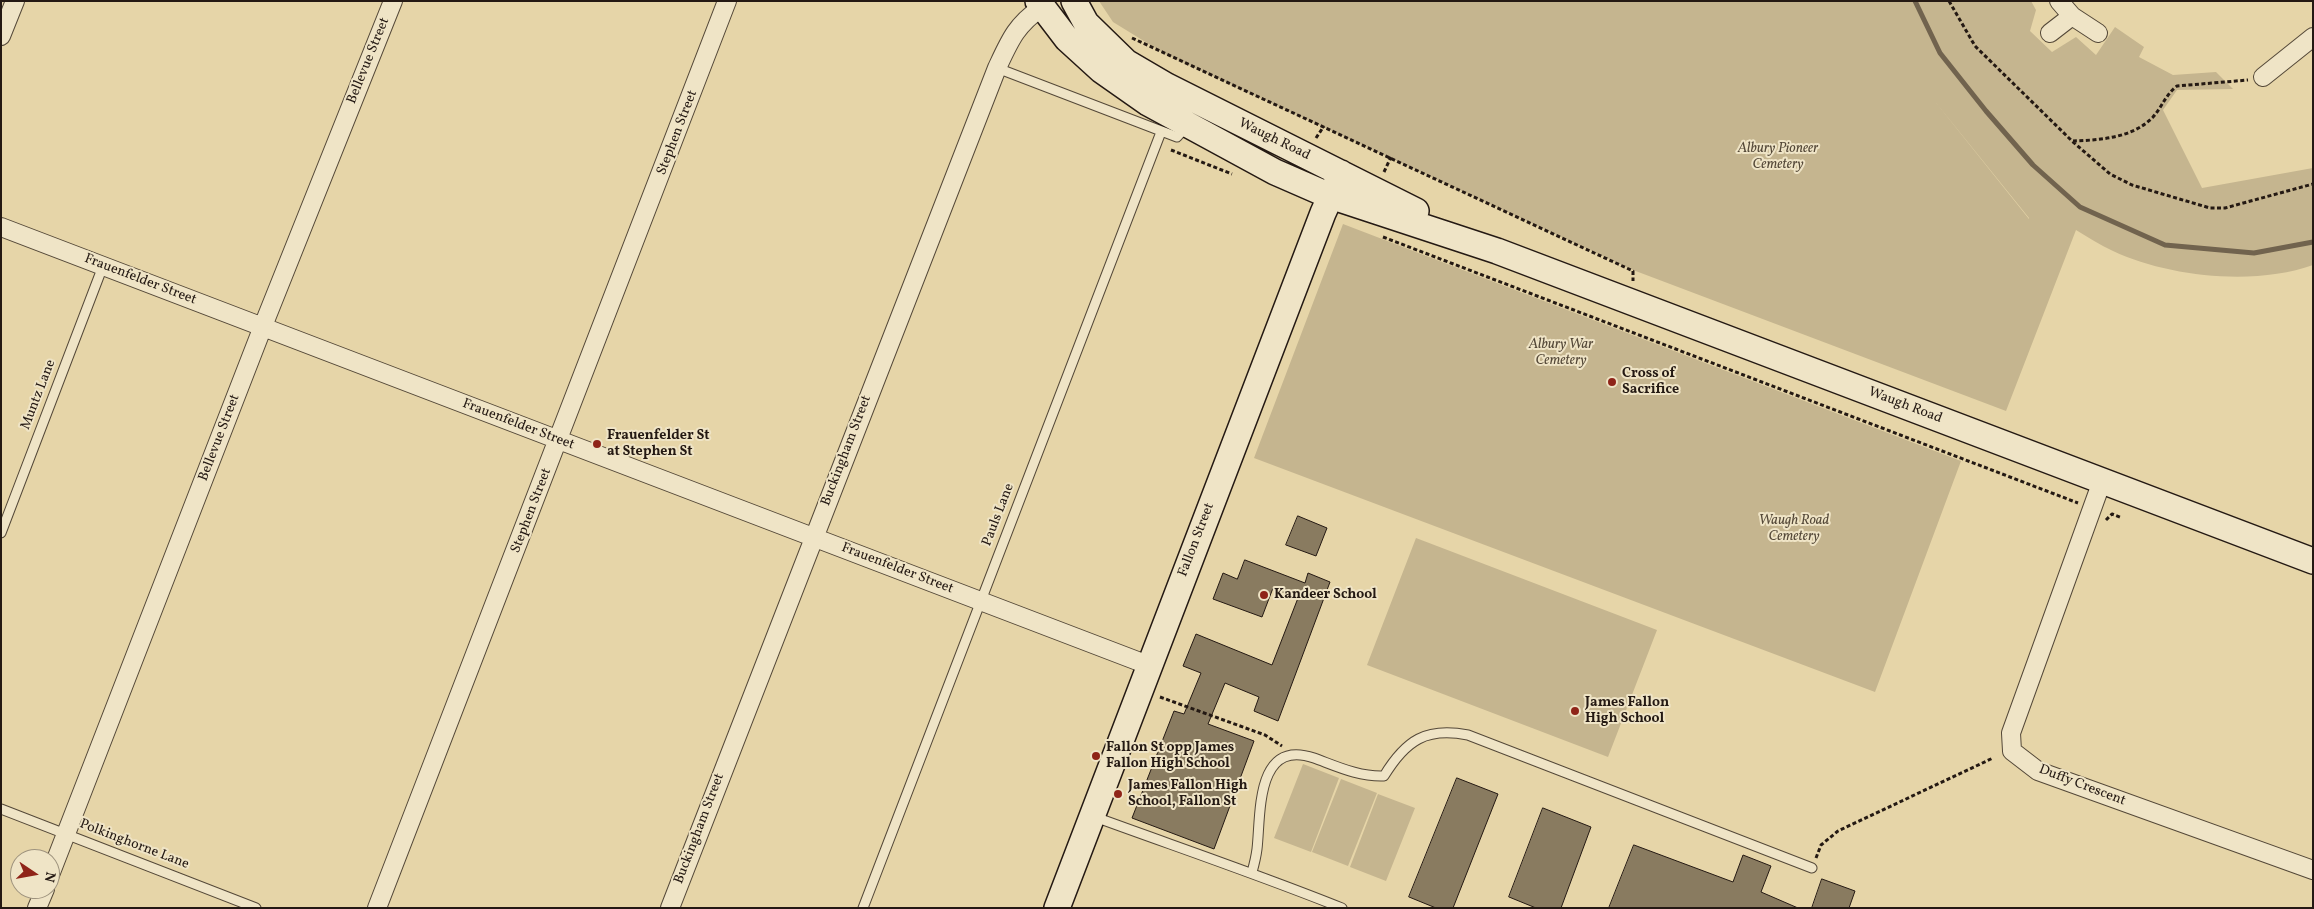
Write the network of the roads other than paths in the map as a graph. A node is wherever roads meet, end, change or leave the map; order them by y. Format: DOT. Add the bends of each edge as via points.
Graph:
graph roads {
  1 [pos="14,1"];
  2 [pos="392,1"];
  3 [pos="727,1"];
  4 [pos="1074,1"];
  5 [pos="2059,1"];
  6 [pos="1040,4"];
  7 [pos="2072,16"];
  8 [pos="2050,32"];
  9 [pos="2098,33"];
  10 [pos="1,36"];
  11 [pos="2313,37"];
  12 [pos="997,68"];
  13 [pos="2263,77"];
  14 [pos="1188,125"];
  15 [pos="1161,132"];
  16 [pos="1341,173"];
  17 [pos="1330,196"];
  18 [pos="1,227"];
  19 [pos="1497,250"];
  20 [pos="104,266"];
  21 [pos="263,326"];
  22 [pos="559,441"];
  23 [pos="2102,481"];
  24 [pos="1,533"];
  25 [pos="814,537"];
  26 [pos="2313,561"];
  27 [pos="981,601"];
  28 [pos="1148,665"];
  29 [pos="1,808"];
  30 [pos="1092,816"];
  31 [pos="66,833"];
  32 [pos="60,849"];
  33 [pos="1812,868"];
  34 [pos="2313,870"];
  35 [pos="1252,872"];
  36 [pos="256,908"];
  37 [pos="377,908"];
  38 [pos="670,908"];
  39 [pos="863,908"];
  40 [pos="1056,908"];
  41 [pos="1342,908"];
  1 -- 10 [label="street"];
  2 -- 21 [label="street, Bellevue Street"];
  3 -- 22 [label="street, Stephen Street"];
  4 -- 16 [label="main road, Waugh Road" via="1086,23 1126,62 1167,86"];
  5 -- 7 [label="street"];
  6 -- 12 [label="street, Buckingham Street" via="1012,35"];
  6 -- 14 [label="main road, Waugh Road" via="1067,40 1101,70 1148,103"];
  7 -- 8 [label="street"];
  7 -- 9 [label="street"];
  11 -- 13 [label="street"];
  12 -- 15 [label="lane"];
  12 -- 25 [label="street, Buckingham Street"];
  14 -- 15 [label="lane" via="1177,137"];
  14 -- 17 [label="main road, Waugh Road" via="1275,172"];
  15 -- 27 [label="lane, Pauls Lane"];
  16 -- 17 [label="main road, Fallon Street"];
  16 -- 19 [label="main road, Waugh Road"];
  17 -- 19 [label="main road, Waugh Road"];
  17 -- 28 [label="main road, Fallon Street"];
  18 -- 20 [label="street, Frauenfelder Street"];
  19 -- 23 [label="main road, Waugh Road"];
  20 -- 21 [label="street, Frauenfelder Street"];
  20 -- 24 [label="lane, Muntz Lane"];
  21 -- 22 [label="street, Frauenfelder Street"];
  21 -- 31 [label="street, Bellevue Street"];
  22 -- 25 [label="street, Frauenfelder Street"];
  22 -- 37 [label="street, Stephen Street"];
  23 -- 26 [label="main road, Waugh Road"];
  23 -- 34 [label="street, Duffy Crescent" via="2011,733 2012,751 2038,771"];
  25 -- 27 [label="street, Frauenfelder Street"];
  25 -- 38 [label="street, Buckingham Street"];
  27 -- 28 [label="street, Frauenfelder Street"];
  27 -- 39 [label="lane, Pauls Lane"];
  28 -- 30 [label="main road, Fallon Street"];
  29 -- 31 [label="lane, Polkinghorne Lane"];
  30 -- 35 [label="lane"];
  30 -- 40 [label="main road, Fallon Street"];
  31 -- 32 [label="street, Bellevue Street"];
  31 -- 36 [label="lane, Polkinghorne Lane"];
  33 -- 35 [label="lane" via="1468,736 1446,731 1427,734 1410,745 1392,762 1384,776 1368,777 1296,754 1282,758 1263,782"];
  35 -- 41 [label="lane"];
}
